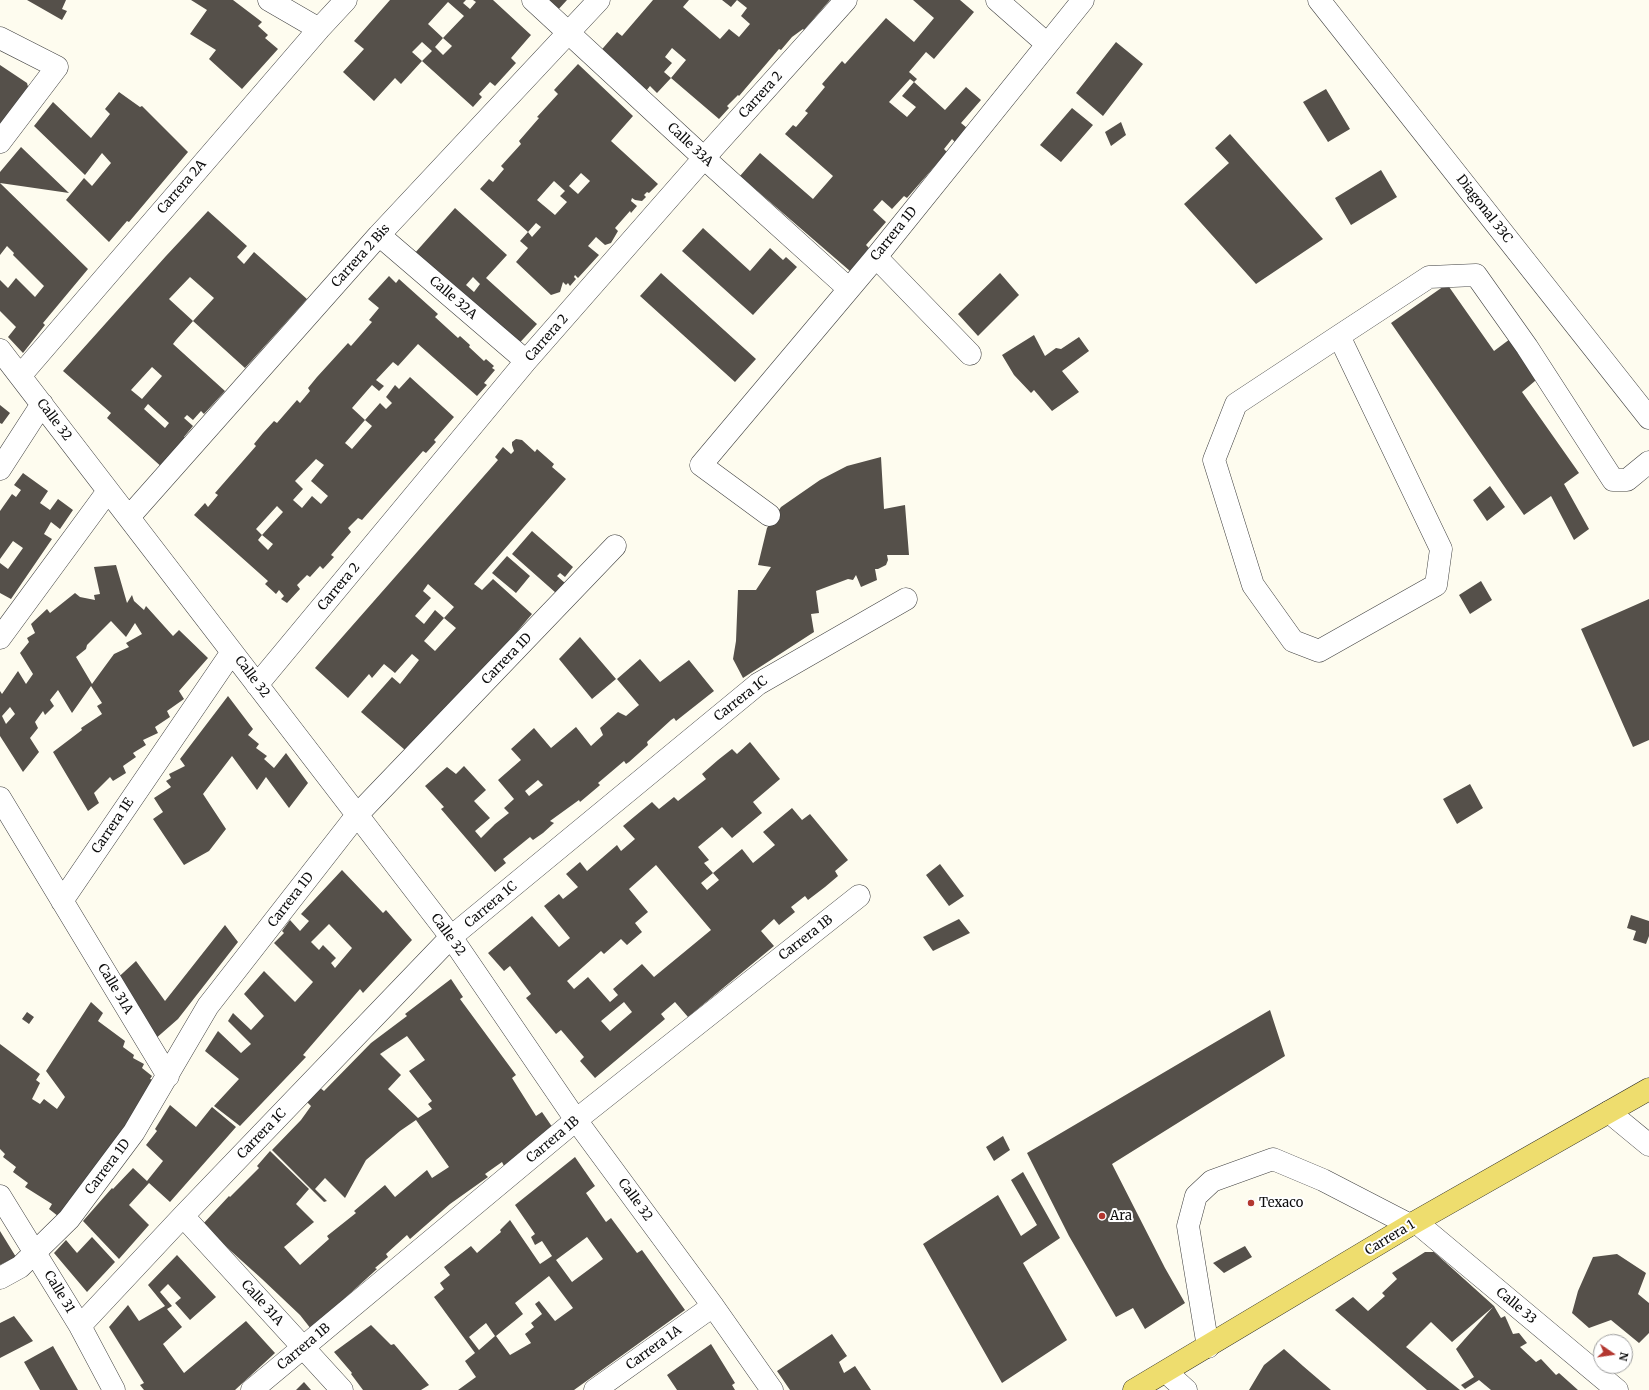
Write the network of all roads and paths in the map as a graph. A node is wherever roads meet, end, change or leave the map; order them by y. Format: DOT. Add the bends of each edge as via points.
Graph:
graph roads {
  1 [pos="269,0"];
  2 [pos="346,0"];
  3 [pos="533,0"];
  4 [pos="599,0"];
  5 [pos="846,0"];
  6 [pos="997,0"];
  7 [pos="1083,0"];
  8 [pos="1319,0"];
  9 [pos="319,29"];
  10 [pos="568,33"];
  11 [pos="0,38"];
  12 [pos="1047,44"];
  13 [pos="0,142"];
  14 [pos="704,158"];
  15 [pos="380,235"];
  16 [pos="876,257"];
  17 [pos="849,289"];
  18 [pos="1339,336"];
  19 [pos="0,350"];
  20 [pos="970,354"];
  21 [pos="526,361"];
  22 [pos="20,376"];
  23 [pos="42,404"];
  24 [pos="1649,418"];
  25 [pos="1649,462"];
  26 [pos="0,469"];
  27 [pos="108,491"];
  28 [pos="769,515"];
  29 [pos="129,518"];
  30 [pos="615,546"];
  31 [pos="906,599"];
  32 [pos="0,638"];
  33 [pos="232,652"];
  34 [pos="257,685"];
  35 [pos="0,798"];
  36 [pos="357,815"];
  37 [pos="859,896"];
  38 [pos="62,901"];
  39 [pos="451,937"];
  40 [pos="168,1076"];
  41 [pos="1649,1089"];
  42 [pos="1609,1112"];
  43 [pos="576,1120"];
  44 [pos="1649,1144"];
  45 [pos="0,1196"];
  46 [pos="183,1216"];
  47 [pos="1413,1224"];
  48 [pos="35,1253"];
  49 [pos="0,1278"];
  50 [pos="713,1306"];
  51 [pos="80,1326"];
  52 [pos="303,1347"];
  53 [pos="1208,1347"];
  54 [pos="1166,1372"];
  55 [pos="114,1390"];
  56 [pos="252,1390"];
  57 [pos="342,1390"];
  58 [pos="595,1390"];
  59 [pos="772,1390"];
  60 [pos="1134,1390"];
  61 [pos="1186,1390"];
  62 [pos="1617,1390"];
  1 -- 9 [label="street"];
  2 -- 9 [label="street, Carrera 2A"];
  3 -- 10 [label="street, Calle 33A"];
  4 -- 10 [label="street, Carrera 2 Bis"];
  5 -- 14 [label="street, Carrera 2"];
  6 -- 12 [label="street"];
  7 -- 12 [label="street, Carrera 1D"];
  8 -- 24 [label="street, Diagonal 33C"];
  9 -- 22 [label="street, Carrera 2A"];
  10 -- 14 [label="street, Calle 33A"];
  10 -- 15 [label="street, Carrera 2 Bis"];
  11 -- 13 [label="street" via="57,66"];
  12 -- 16 [label="street, Carrera 1D"];
  14 -- 17 [label="street, Calle 33A"];
  14 -- 21 [label="street, Carrera 2"];
  15 -- 21 [label="street, Calle 32A"];
  15 -- 29 [label="street, Carrera 2 Bis"];
  16 -- 17 [label="street, Carrera 1D"];
  16 -- 20 [label="street"];
  17 -- 28 [label="street, Carrera 1D" via="701,465"];
  18 -- 18 [label="street" via="1236,404 1214,460 1253,584 1293,641 1319,651 1436,585 1441,549"];
  18 -- 25 [label="street" via="1429,277 1476,275 1527,347 1613,480 1627,480"];
  19 -- 22 [label="street, Calle 32"];
  21 -- 34 [label="street, Carrera 2"];
  22 -- 23 [label="street, Calle 32"];
  23 -- 26 [label="street"];
  23 -- 27 [label="street, Calle 32"];
  27 -- 29 [label="street, Calle 32"];
  27 -- 32 [label="street"];
  29 -- 33 [label="street, Calle 32"];
  30 -- 36 [label="street, Carrera 1D"];
  31 -- 39 [label="street, Carrera 1C" via="758,684"];
  33 -- 34 [label="street, Calle 32"];
  33 -- 38 [label="street, Carrera 1E"];
  34 -- 36 [label="street, Calle 32"];
  35 -- 38 [label="street"];
  36 -- 39 [label="street, Calle 32"];
  36 -- 40 [label="street, Carrera 1D" via="208,1006"];
  37 -- 43 [label="street, Carrera 1B"];
  38 -- 40 [label="street, Calle 31A"];
  39 -- 43 [label="street, Calle 32"];
  39 -- 46 [label="street, Carrera 1C"];
  40 -- 48 [label="street, Carrera 1D" via="134,1132 69,1220"];
  41 -- 42 [label="main road, Carrera 1"];
  42 -- 44 [label="street"];
  42 -- 47 [label="main road, Carrera 1"];
  43 -- 50 [label="street, Calle 32"];
  43 -- 52 [label="street, Carrera 1B"];
  45 -- 48 [label="street, Calle 31"];
  46 -- 51 [label="street, Carrera 1C"];
  46 -- 52 [label="street, Calle 31A"];
  47 -- 53 [label="main road, Carrera 1"];
  47 -- 53 [label="street, Calle 33" via="1274,1159 1212,1181 1196,1196 1188,1226"];
  47 -- 62 [label="street, Calle 33"];
  48 -- 49 [label="street, Carrera 1D" via="20,1267"];
  48 -- 51 [label="street, Calle 31"];
  50 -- 58 [label="street, Carrera 1A"];
  50 -- 59 [label="street, Calle 32"];
  51 -- 55 [label="street, Calle 31"];
  52 -- 56 [label="street, Carrera 1B"];
  52 -- 57 [label="street, Calle 31A"];
  53 -- 54 [label="main road, Carrera 1"];
  54 -- 60 [label="main road, Carrera 1"];
  54 -- 61 [label="street"];
}
